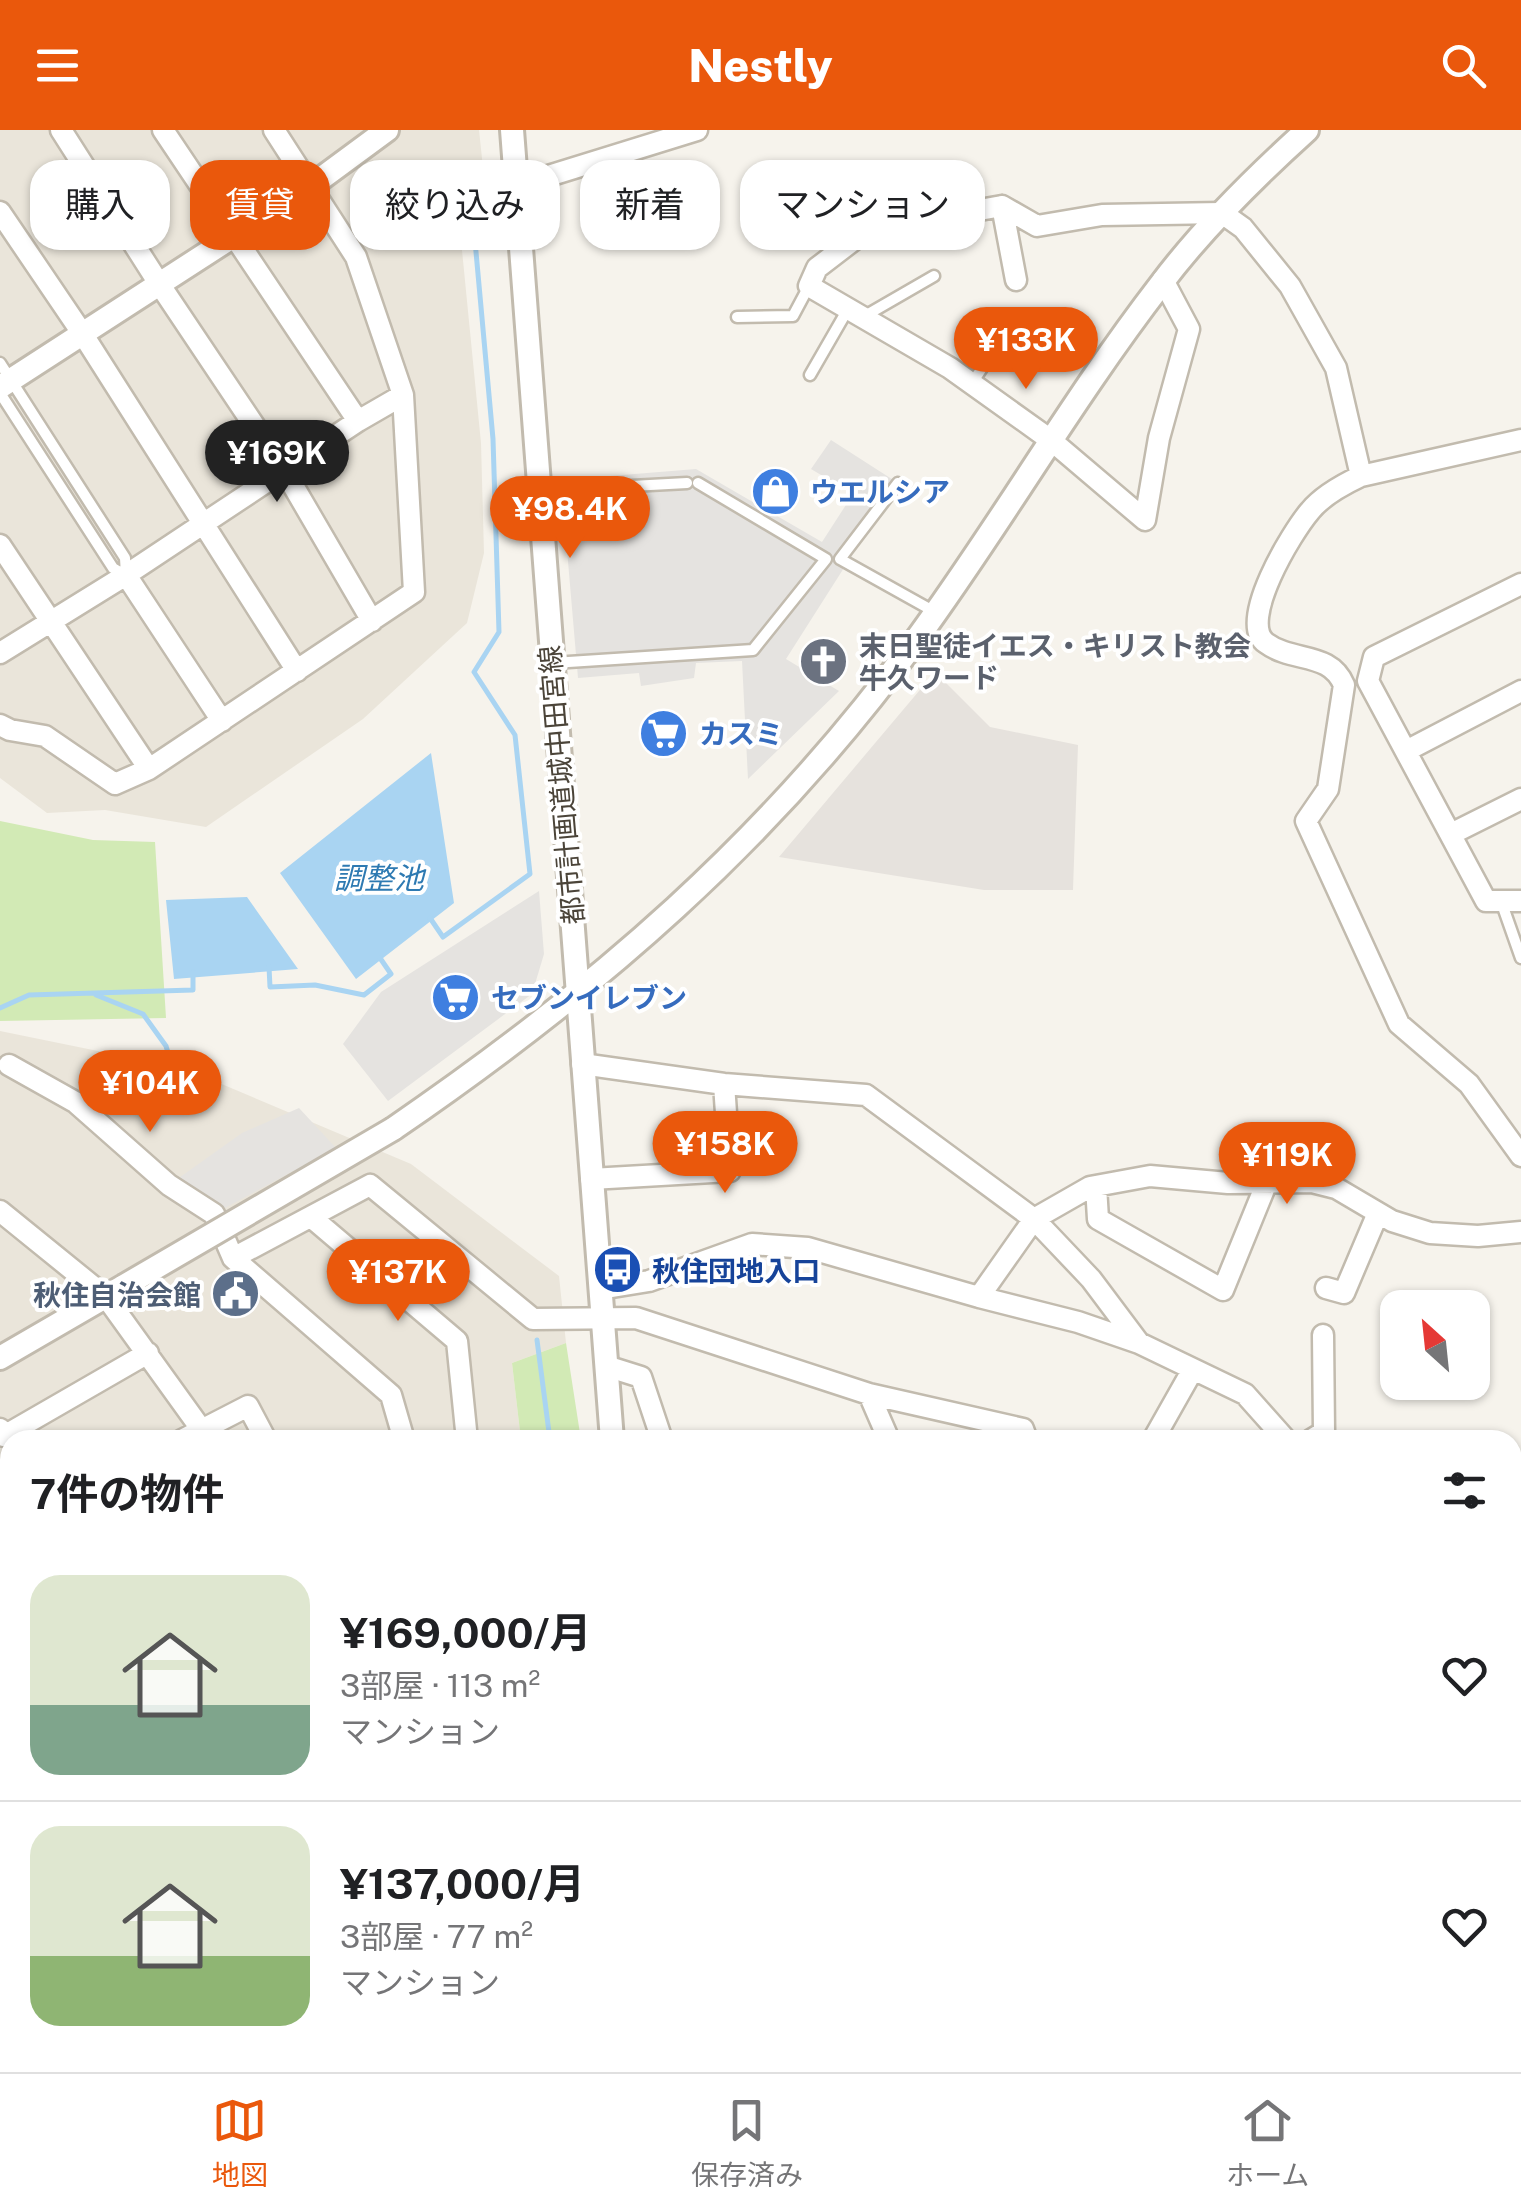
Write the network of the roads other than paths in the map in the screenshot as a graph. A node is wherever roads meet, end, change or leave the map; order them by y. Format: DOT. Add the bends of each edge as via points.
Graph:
graph roads {
  1 [pos="61,130"];
  2 [pos="162,130"];
  3 [pos="274,130"];
  4 [pos="512,130"];
  5 [pos="698,130"];
  6 [pos="1307,130"];
  7 [pos="379,132"];
  8 [pos="294,160"];
  9 [pos="514,160"];
  10 [pos="330,171"];
  11 [pos="560,172"];
  12 [pos="190,173"];
  13 [pos="1002,206"];
  14 [pos="0,212"];
  15 [pos="1222,213"];
  16 [pos="330,216"];
  17 [pos="211,250"];
  18 [pos="241,250"];
  19 [pos="521,250"];
  20 [pos="934,276"];
  21 [pos="1016,280"];
  22 [pos="1164,280"];
  23 [pos="158,282"];
  24 [pos="809,286"];
  25 [pos="856,313"];
  26 [pos="737,317"];
  27 [pos="82,333"];
  28 [pos="1000,341"];
  29 [pos="810,375"];
  30 [pos="3,381"];
  31 [pos="972,383"];
  32 [pos="403,394"];
  33 [pos="358,421"];
  34 [pos="1521,440"];
  35 [pos="1052,441"];
  36 [pos="284,470"];
  37 [pos="1361,476"];
  38 [pos="898,483"];
  39 [pos="538,492"];
  40 [pos="203,524"];
  41 [pos="0,545"];
  42 [pos="126,575"];
  43 [pos="1521,584"];
  44 [pos="936,612"];
  45 [pos="50,620"];
  46 [pos="372,621"];
  47 [pos="0,653"];
  48 [pos="552,664"];
  49 [pos="297,671"];
  50 [pos="1521,690"];
  51 [pos="222,721"];
  52 [pos="0,725"];
  53 [pos="1406,751"];
  54 [pos="150,768"];
  55 [pos="1521,799"];
  56 [pos="1451,834"];
  57 [pos="1512,902"];
  58 [pos="1521,958"];
  59 [pos="578,995"];
  60 [pos="582,1064"];
  61 [pos="9,1066"];
  62 [pos="724,1084"];
  63 [pos="1521,1156"];
  64 [pos="591,1180"];
  65 [pos="1267,1182"];
  66 [pos="1096,1186"];
  67 [pos="1378,1212"];
  68 [pos="311,1217"];
  69 [pos="1034,1218"];
  70 [pos="4,1221"];
  71 [pos="1521,1232"];
  72 [pos="233,1258"];
  73 [pos="1326,1288"];
  74 [pos="600,1290"];
  75 [pos="115,1292"];
  76 [pos="979,1297"];
  77 [pos="602,1319"];
  78 [pos="1324,1335"];
  79 [pos="1138,1343"];
  80 [pos="148,1353"];
  81 [pos="0,1358"];
  82 [pos="606,1366"];
  83 [pos="1192,1372"];
  84 [pos="869,1394"];
  85 [pos="14,1430"];
  86 [pos="203,1430"];
  87 [pos="212,1430"];
  88 [pos="261,1430"];
  89 [pos="401,1430"];
  90 [pos="466,1430"];
  91 [pos="611,1430"];
  92 [pos="659,1430"];
  93 [pos="885,1430"];
  94 [pos="1023,1430"];
  95 [pos="1159,1430"];
  96 [pos="1277,1430"];
  97 [pos="1324,1430"];
  1 -- 23 [label="street"];
  2 -- 12 [label="street"];
  3 -- 8 [label="street"];
  4 -- 9 [label="street, 都市計画道城中田宮線"];
  5 -- 11 [label="street"];
  6 -- 15 [label="street"];
  7 -- 10 [label="street"];
  13 -- 15 [label="street" via="1038,226 1102,215"];
  13 -- 21 [label="street"];
  13 -- 24 [label="street" via="940,217 885,216 817,268"];
  14 -- 27 [label="street"];
  15 -- 22 [label="street"];
  15 -- 37 [label="street" via="1243,228 1290,286 1336,368"];
  16 -- 32 [label="street" via="356,257"];
  17 -- 23 [label="street"];
  18 -- 33 [label="street"];
  19 -- 39 [label="street, 都市計画道城中田宮線"];
  20 -- 25 [label="lane"];
  22 -- 35 [label="street"];
  22 -- 35 [label="street" via="1189,329 1158,438 1145,520"];
  23 -- 27 [label="street"];
  23 -- 36 [label="street"];
  24 -- 25 [label="street"];
  24 -- 26 [label="lane" via="794,316"];
  25 -- 29 [label="lane"];
  25 -- 31 [label="street"];
  27 -- 30 [label="street"];
  27 -- 40 [label="street"];
  28 -- 31 [label="lane"];
  30 -- 42 [label="lane" via="125,558"];
  30 -- 42 [label="lane" via="112,568"];
  31 -- 35 [label="street"];
  32 -- 33 [label="street"];
  32 -- 46 [label="street" via="414,592"];
  33 -- 36 [label="street"];
  34 -- 37 [label="street"];
  35 -- 44 [label="street"];
  36 -- 40 [label="street"];
  36 -- 46 [label="street"];
  37 -- 63 [label="street" via="1311,509 1268,582 1257,631 1264,642 1327,662 1340,673 1343,707 1328,789 1306,821 1398,1024 1469,1084"];
  38 -- 44 [label="lane" via="840,559"];
  39 -- 48 [label="street, 都市計画道城中田宮線"];
  39 -- 48 [label="lane" via="692,483 826,559 753,650"];
  40 -- 42 [label="street"];
  40 -- 49 [label="street"];
  41 -- 45 [label="street"];
  42 -- 45 [label="street"];
  42 -- 51 [label="street"];
  43 -- 53 [label="street" via="1374,657 1368,681"];
  44 -- 59 [label="street" via="774,812 669,917"];
  45 -- 47 [label="street"];
  45 -- 54 [label="street"];
  46 -- 49 [label="street"];
  48 -- 59 [label="street, 都市計画道城中田宮線"];
  49 -- 51 [label="street"];
  50 -- 53 [label="street"];
  51 -- 54 [label="street"];
  52 -- 54 [label="street" via="45,736 114,784"];
  53 -- 56 [label="street"];
  55 -- 56 [label="street"];
  56 -- 57 [label="street" via="1486,902"];
  57 -- 58 [label="lane"];
  59 -- 60 [label="street, 都市計画道城中田宮線"];
  59 -- 75 [label="street, bridge" via="392,1130"];
  60 -- 62 [label="street"];
  60 -- 64 [label="street, 都市計画道城中田宮線"];
  61 -- 72 [label="street" via="75,1102 169,1185 214,1214"];
  62 -- 64 [label="street" via="730,1171"];
  62 -- 69 [label="street" via="866,1095"];
  64 -- 74 [label="street, 都市計画道城中田宮線"];
  65 -- 66 [label="street" via="1150,1176"];
  65 -- 66 [label="street" via="1223,1290 1098,1219"];
  65 -- 67 [label="street" via="1336,1188"];
  66 -- 69 [label="street"];
  67 -- 71 [label="street" via="1430,1234"];
  67 -- 73 [label="street" via="1344,1293"];
  68 -- 72 [label="street"];
  68 -- 77 [label="street" via="370,1185 533,1319"];
  68 -- 90 [label="street" via="457,1341"];
  69 -- 76 [label="street"];
  69 -- 79 [label="street" via="1092,1279"];
  70 -- 75 [label="street"];
  72 -- 89 [label="street" via="390,1395"];
  74 -- 76 [label="street" via="650,1281 752,1244 808,1248"];
  74 -- 77 [label="street, 都市計画道城中田宮線"];
  75 -- 80 [label="street"];
  75 -- 81 [label="street"];
  76 -- 79 [label="street"];
  77 -- 82 [label="street, 都市計画道城中田宮線"];
  77 -- 84 [label="street" via="636,1318"];
  78 -- 97 [label="street"];
  79 -- 83 [label="street"];
  80 -- 85 [label="street"];
  80 -- 86 [label="street"];
  82 -- 91 [label="street, 都市計画道城中田宮線"];
  82 -- 92 [label="street" via="641,1377"];
  83 -- 95 [label="street"];
  83 -- 96 [label="street" via="1245,1394"];
  84 -- 93 [label="street"];
  84 -- 94 [label="street"];
  87 -- 88 [label="street" via="248,1406"];
}
